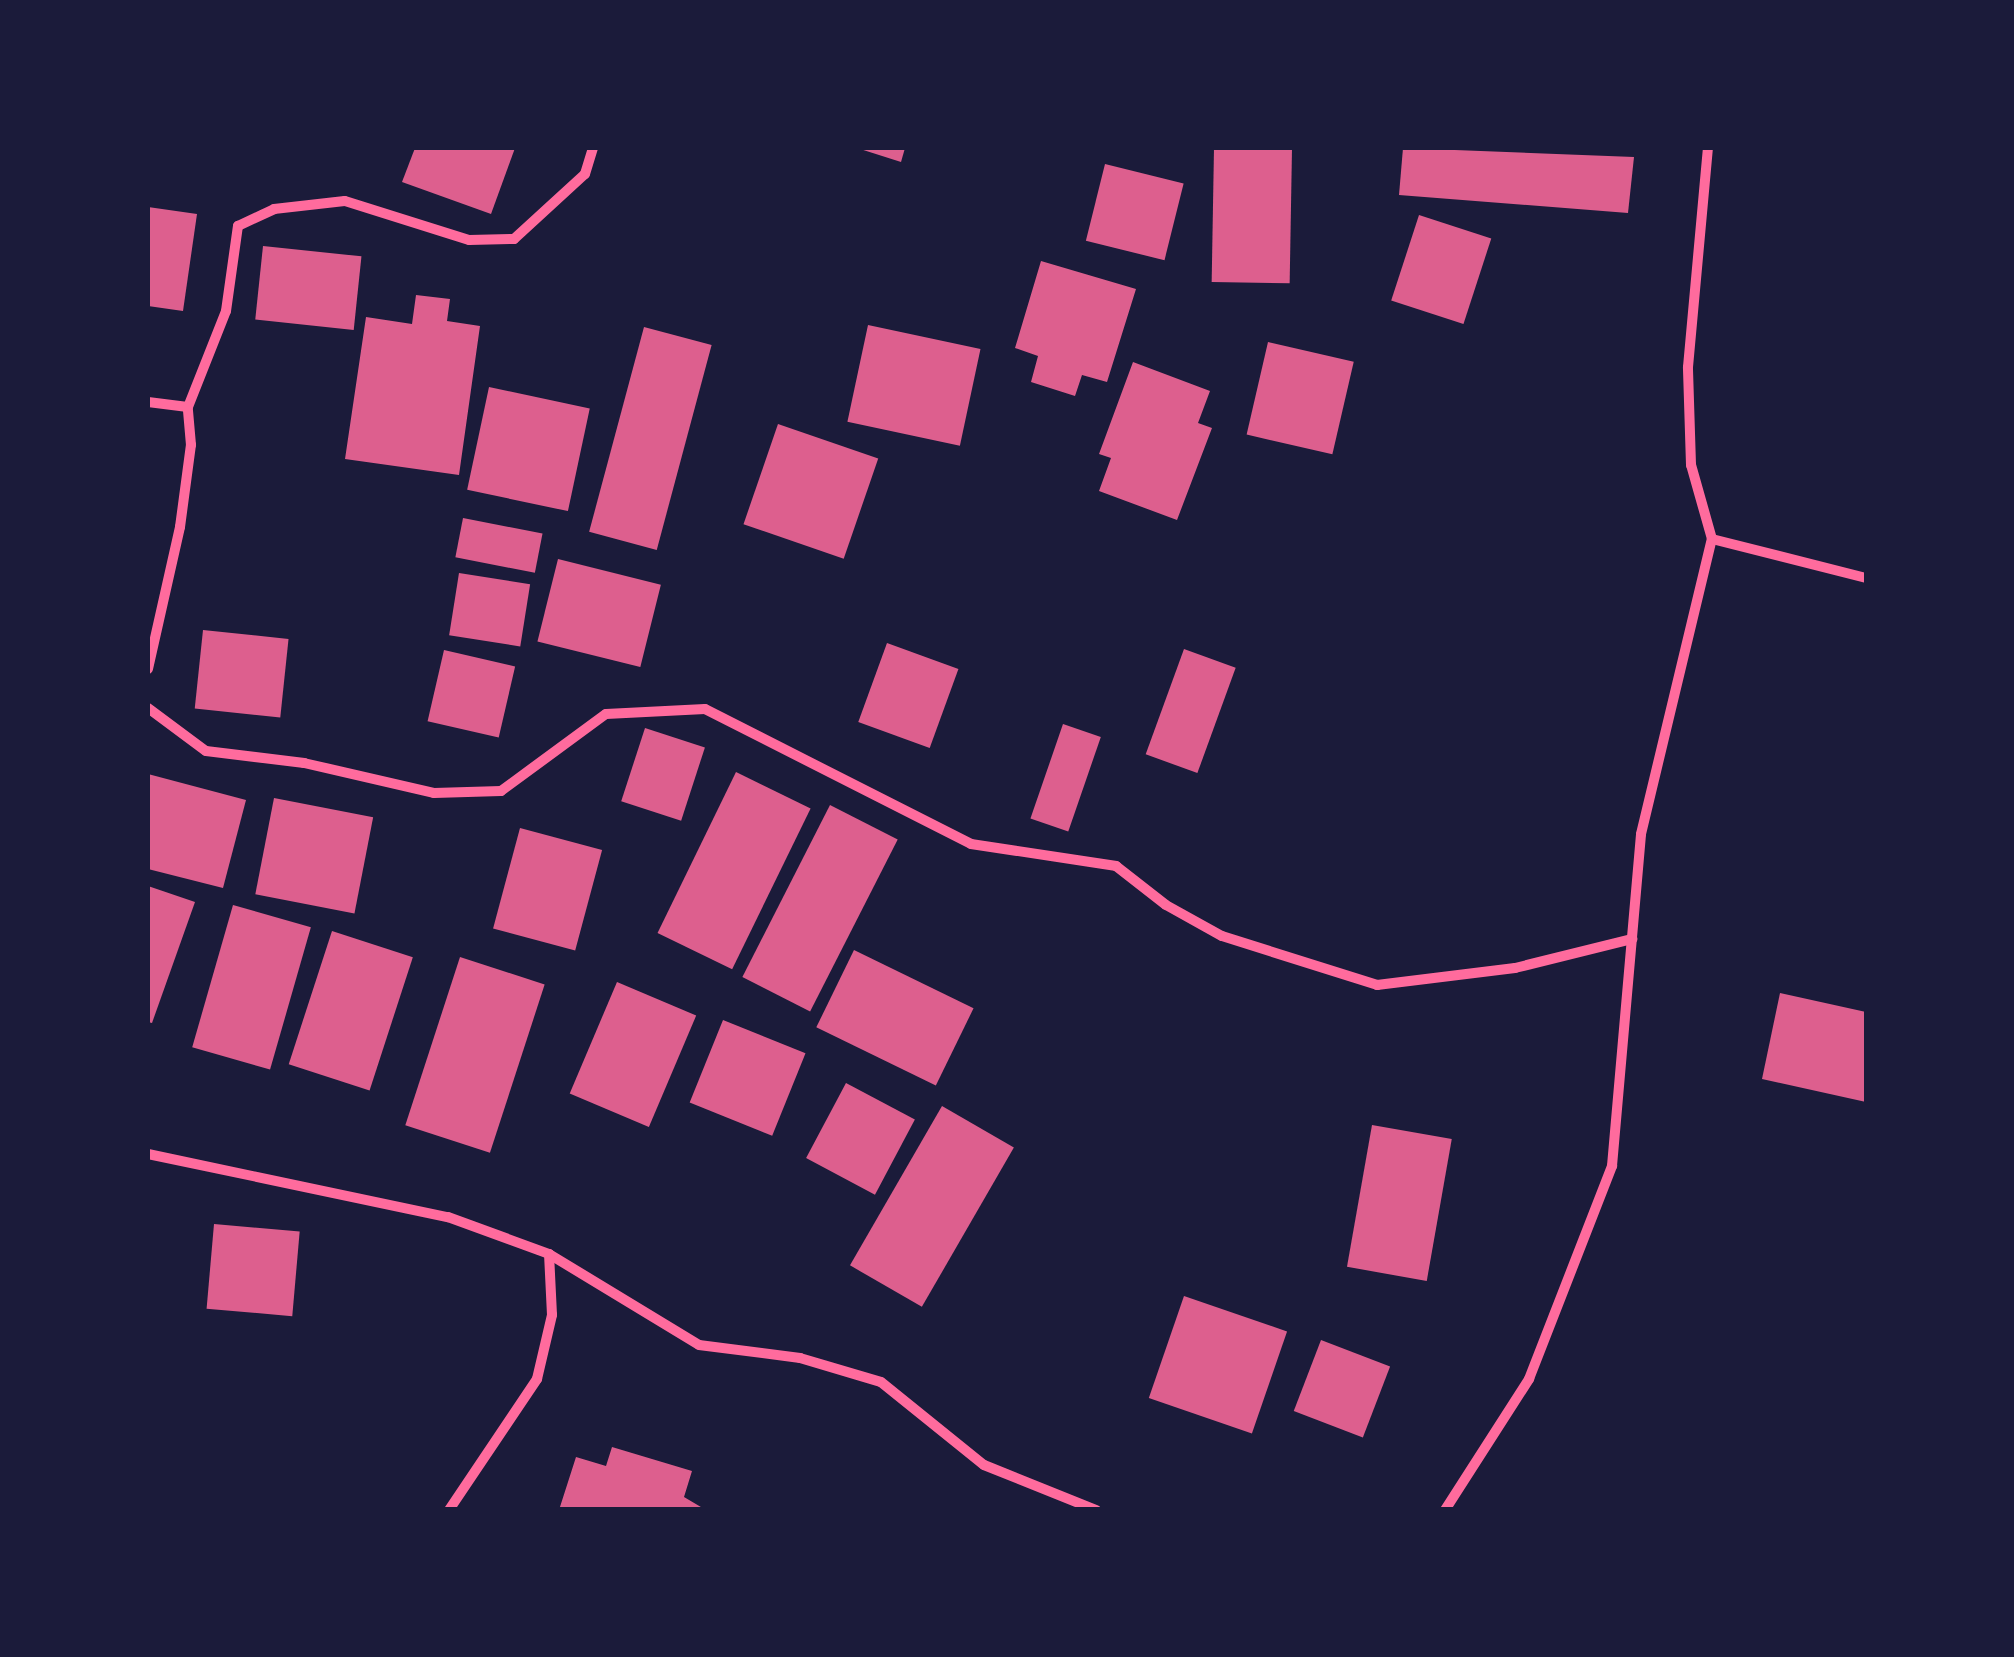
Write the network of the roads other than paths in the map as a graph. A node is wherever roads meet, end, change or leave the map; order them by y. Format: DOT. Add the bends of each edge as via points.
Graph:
graph roads {
  1 [pos="593,148"];
  2 [pos="1708,148"];
  3 [pos="148,402"];
  4 [pos="188,407"];
  5 [pos="1712,539"];
  6 [pos="1866,578"];
  7 [pos="148,669"];
  8 [pos="148,708"];
  9 [pos="1632,940"];
  10 [pos="148,1154"];
  11 [pos="548,1254"];
  12 [pos="449,1510"];
  13 [pos="1096,1510"];
  14 [pos="1444,1510"];
  1 -- 4 [label="street" via="586,174 514,238 468,240 345,202 274,209 238,226 226,311"];
  2 -- 5 [label="street" via="1688,367 1691,466"];
  3 -- 4 [label="street"];
  4 -- 7 [label="street" via="191,445 180,528"];
  5 -- 6 [label="street"];
  5 -- 9 [label="street" via="1641,834"];
  8 -- 9 [label="street" via="206,751 304,762 434,793 501,791 606,714 705,709 971,844 1116,866 1222,936 1378,985 1516,968"];
  9 -- 14 [label="street" via="1612,1166 1530,1379"];
  10 -- 11 [label="street" via="448,1217"];
  11 -- 12 [label="street" via="552,1315 537,1380"];
  11 -- 13 [label="street" via="699,1345 800,1358 881,1382 984,1465"];
}
